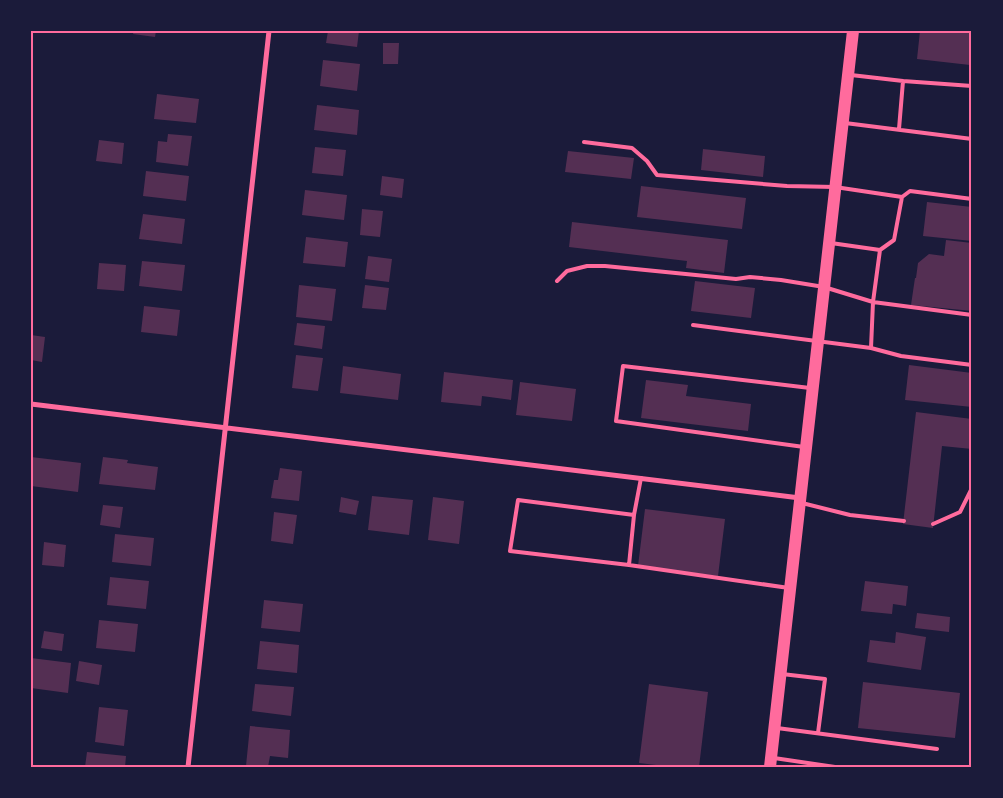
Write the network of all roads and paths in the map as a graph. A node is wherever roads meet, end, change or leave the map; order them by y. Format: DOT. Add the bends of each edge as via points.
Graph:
graph roads {
  1 [pos="270,31"];
  2 [pos="853,31"];
  3 [pos="848,75"];
  4 [pos="903,81"];
  5 [pos="972,86"];
  6 [pos="843,123"];
  7 [pos="899,129"];
  8 [pos="972,139"];
  9 [pos="584,142"];
  10 [pos="836,187"];
  11 [pos="902,197"];
  12 [pos="972,199"];
  13 [pos="829,243"];
  14 [pos="880,250"];
  15 [pos="557,281"];
  16 [pos="824,287"];
  17 [pos="873,302"];
  18 [pos="972,315"];
  19 [pos="693,324"];
  20 [pos="818,341"];
  21 [pos="871,348"];
  22 [pos="972,365"];
  23 [pos="813,389"];
  24 [pos="31,404"];
  25 [pos="226,428"];
  26 [pos="806,447"];
  27 [pos="641,478"];
  28 [pos="972,488"];
  29 [pos="800,500"];
  30 [pos="634,515"];
  31 [pos="904,521"];
  32 [pos="933,524"];
  33 [pos="628,565"];
  34 [pos="790,588"];
  35 [pos="781,674"];
  36 [pos="775,728"];
  37 [pos="818,733"];
  38 [pos="937,749"];
  39 [pos="771,762"];
  40 [pos="188,767"];
  41 [pos="835,767"];
  1 -- 25 [label="street"];
  2 -- 3 [label="main road"];
  3 -- 4 [label="lane"];
  3 -- 6 [label="main road"];
  4 -- 5 [label="lane"];
  4 -- 7 [label="lane"];
  6 -- 7 [label="lane"];
  6 -- 10 [label="main road"];
  7 -- 8 [label="lane"];
  9 -- 10 [label="lane" via="632,148 647,160 657,175"];
  10 -- 11 [label="lane"];
  10 -- 13 [label="main road"];
  11 -- 12 [label="lane" via="910,191"];
  11 -- 14 [label="lane" via="894,240"];
  13 -- 14 [label="lane"];
  13 -- 16 [label="main road"];
  14 -- 17 [label="lane"];
  15 -- 16 [label="lane" via="567,271 606,266 722,278 750,277"];
  16 -- 17 [label="lane"];
  16 -- 20 [label="main road"];
  17 -- 18 [label="lane"];
  17 -- 21 [label="lane"];
  19 -- 20 [label="lane"];
  20 -- 21 [label="lane"];
  20 -- 23 [label="main road"];
  21 -- 22 [label="lane" via="902,356"];
  23 -- 26 [label="main road"];
  23 -- 26 [label="lane" via="623,366 616,421"];
  24 -- 25 [label="street"];
  25 -- 27 [label="street"];
  25 -- 40 [label="street"];
  26 -- 29 [label="main road"];
  27 -- 29 [label="street"];
  27 -- 30 [label="lane"];
  28 -- 32 [label="lane" via="960,512"];
  29 -- 31 [label="lane" via="850,515"];
  29 -- 34 [label="main road"];
  30 -- 33 [label="lane"];
  30 -- 33 [label="lane" via="518,500 510,551"];
  33 -- 34 [label="lane"];
  34 -- 35 [label="main road"];
  35 -- 36 [label="main road"];
  35 -- 37 [label="lane" via="825,679"];
  36 -- 37 [label="lane"];
  36 -- 39 [label="main road"];
  37 -- 38 [label="lane"];
  39 -- 41 [label="lane"];
}
